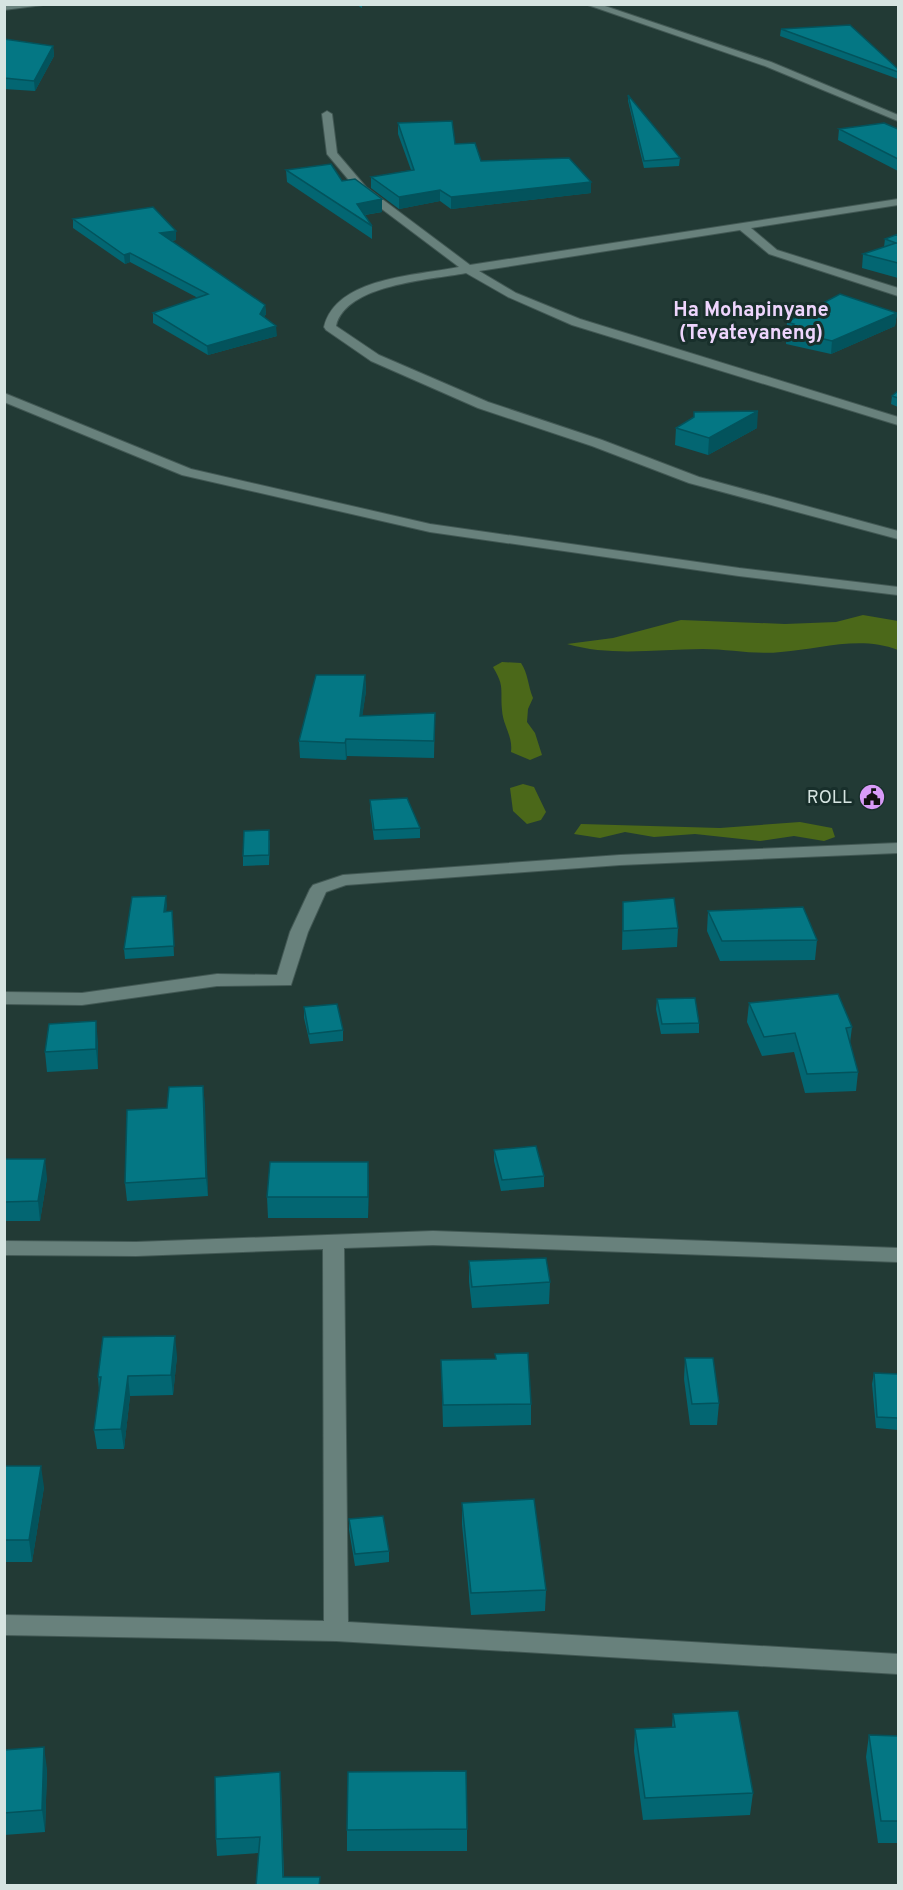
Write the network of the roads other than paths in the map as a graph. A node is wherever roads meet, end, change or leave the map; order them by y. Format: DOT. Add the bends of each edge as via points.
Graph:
graph roads {
  1 [pos="47,4"];
  2 [pos="590,4"];
  3 [pos="4,7"];
  4 [pos="327,114"];
  5 [pos="898,118"];
  6 [pos="898,202"];
  7 [pos="743,227"];
  8 [pos="468,269"];
  9 [pos="898,292"];
  10 [pos="4,397"];
  11 [pos="898,421"];
  12 [pos="898,535"];
  13 [pos="898,591"];
  14 [pos="898,848"];
  15 [pos="4,998"];
  16 [pos="333,1241"];
  17 [pos="4,1248"];
  18 [pos="898,1255"];
  19 [pos="4,1625"];
  20 [pos="336,1631"];
  21 [pos="898,1664"];
  1 -- 3 [label="street"];
  2 -- 5 [label="street" via="768,64"];
  4 -- 8 [label="street" via="332,153 362,189"];
  6 -- 7 [label="street"];
  7 -- 8 [label="street"];
  7 -- 9 [label="street" via="772,252"];
  8 -- 11 [label="street" via="512,295 576,322"];
  8 -- 12 [label="street" via="370,288 347,299 333,314 330,327 375,358 483,405 694,480"];
  10 -- 13 [label="street" via="187,472 419,526"];
  14 -- 15 [label="street" via="692,854 343,880 319,889 299,932 285,981 216,980 82,999"];
  16 -- 17 [label="street"];
  16 -- 18 [label="street" via="433,1238"];
  16 -- 20 [label="street"];
  19 -- 20 [label="street"];
  20 -- 21 [label="street"];
}
